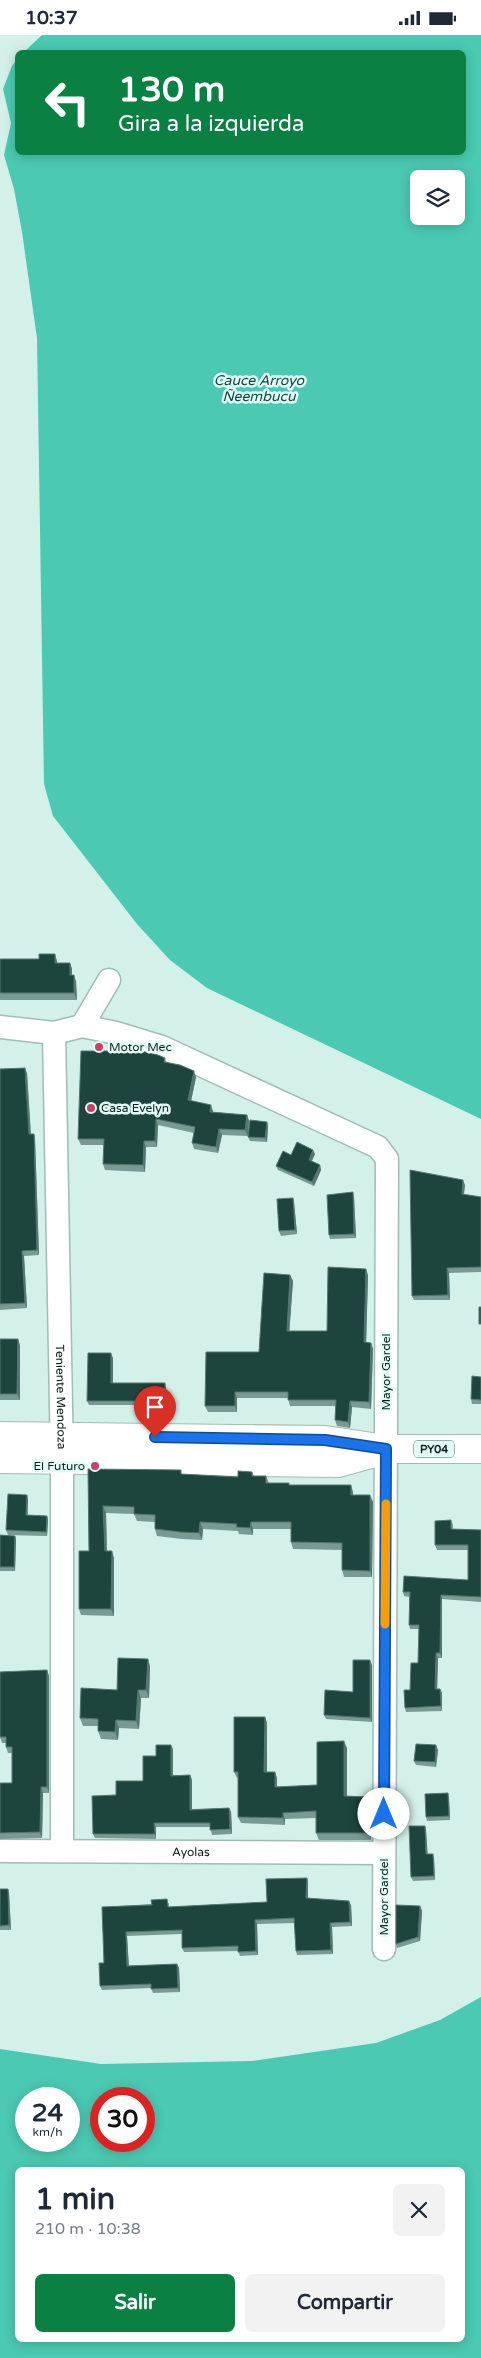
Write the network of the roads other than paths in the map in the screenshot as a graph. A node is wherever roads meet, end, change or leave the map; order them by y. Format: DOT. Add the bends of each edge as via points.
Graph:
graph roads {
  1 [pos="109,980"];
  2 [pos="0,1019"];
  3 [pos="82,1026"];
  4 [pos="0,1027"];
  5 [pos="54,1033"];
  6 [pos="0,1436"];
  7 [pos="62,1448"];
  8 [pos="386,1449"];
  9 [pos="481,1449"];
  10 [pos="0,1459"];
  11 [pos="62,1850"];
  12 [pos="0,1851"];
  13 [pos="384,1853"];
  14 [pos="384,1949"];
  1 -- 3 [label="street"];
  2 -- 5 [label="street"];
  3 -- 5 [label="street, Mayor Gardel"];
  3 -- 8 [label="street, Mayor Gardel" via="162,1047 378,1147 387,1159"];
  4 -- 5 [label="street"];
  5 -- 7 [label="street, Teniente Mendoza"];
  6 -- 7 [label="main road, PY04"];
  7 -- 8 [label="main road, PY04" via="325,1440"];
  7 -- 10 [label="main road, PY04"];
  7 -- 11 [label="street, Teniente Mendoza"];
  8 -- 9 [label="main road, PY04"];
  8 -- 13 [label="street, Mayor Gardel"];
  11 -- 12 [label="street, Ayolas"];
  11 -- 13 [label="street, Ayolas"];
  13 -- 14 [label="street, Mayor Gardel"];
}
